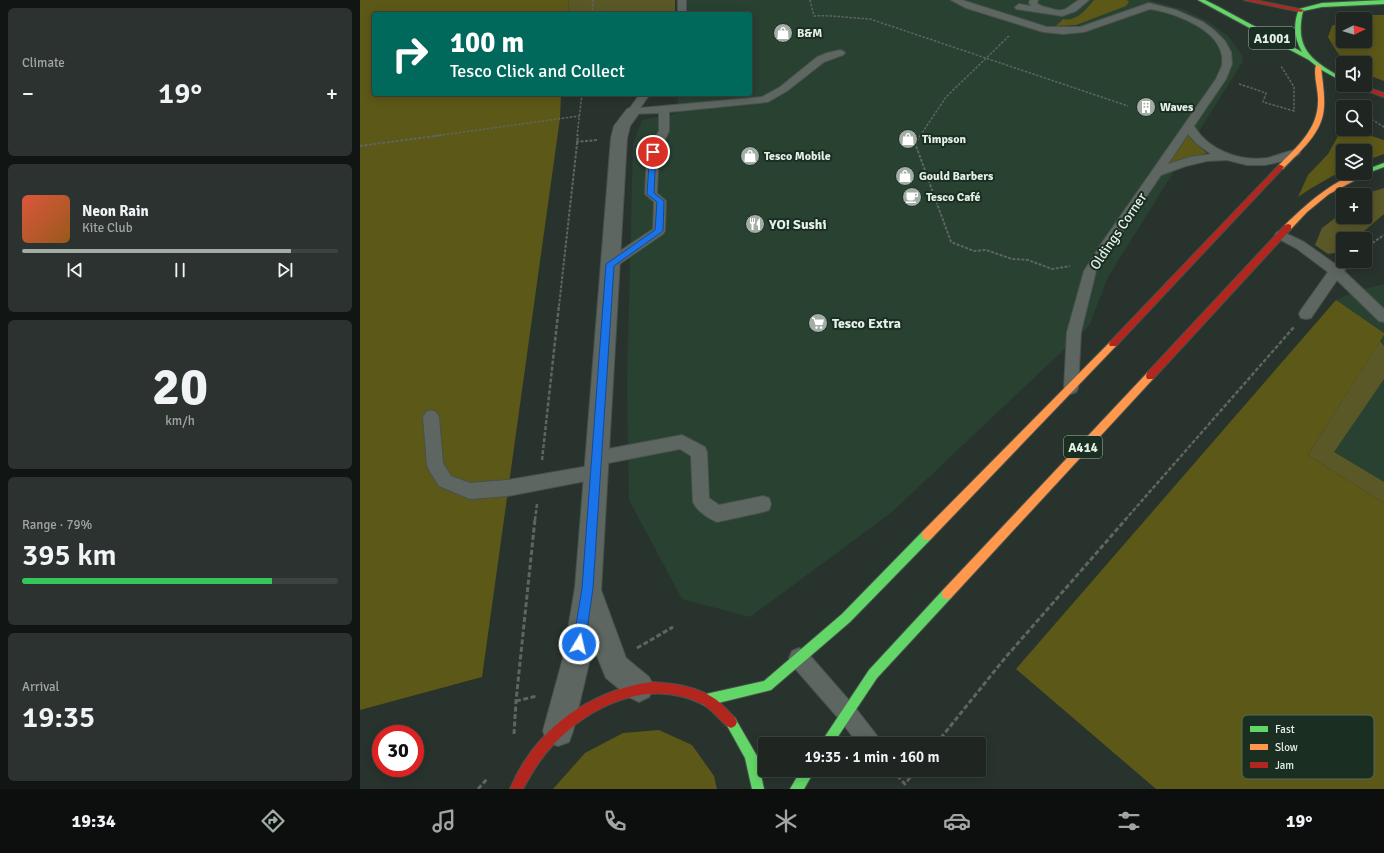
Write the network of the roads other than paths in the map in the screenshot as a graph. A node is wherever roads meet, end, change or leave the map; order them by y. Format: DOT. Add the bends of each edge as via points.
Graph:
graph roads {
  1 [pos="682,0"];
  2 [pos="955,0"];
  3 [pos="1074,0"];
  4 [pos="1085,0"];
  5 [pos="1139,0"];
  6 [pos="1201,0"];
  7 [pos="1247,0"];
  8 [pos="1296,0"];
  9 [pos="1349,2"];
  10 [pos="1384,2"];
  11 [pos="1029,4"];
  12 [pos="1149,6"];
  13 [pos="1302,9"];
  14 [pos="682,12"];
  15 [pos="1056,12"];
  16 [pos="840,53"];
  17 [pos="1315,62"];
  18 [pos="1336,76"];
  19 [pos="1372,91"];
  20 [pos="1384,95"];
  21 [pos="644,96"];
  22 [pos="664,110"];
  23 [pos="632,112"];
  24 [pos="1188,125"];
  25 [pos="1294,153"];
  26 [pos="1230,157"];
  27 [pos="1384,165"];
  28 [pos="1372,170"];
  29 [pos="1158,172"];
  30 [pos="1350,180"];
  31 [pos="1281,234"];
  32 [pos="610,264"];
  33 [pos="1339,268"];
  34 [pos="1336,271"];
  35 [pos="1306,314"];
  36 [pos="1384,317"];
  37 [pos="1071,388"];
  38 [pos="431,417"];
  39 [pos="596,465"];
  40 [pos="763,504"];
  41 [pos="588,588"];
  42 [pos="799,658"];
  43 [pos="639,687"];
  44 [pos="706,700"];
  45 [pos="848,712"];
  46 [pos="558,731"];
  47 [pos="831,737"];
  48 [pos="866,737"];
  49 [pos="804,777"];
  50 [pos="516,789"];
  51 [pos="758,789"];
  52 [pos="796,789"];
  1 -- 14 [label="lane"];
  2 -- 12 [label="lane, Oldings Corner" via="1046,30 1063,31 1081,30"];
  3 -- 15 [label="lane"];
  4 -- 15 [label="lane" via="1069,13"];
  5 -- 12 [label="lane, Oldings Corner"];
  6 -- 17 [label="main road, A1001" via="1233,15"];
  7 -- 13 [label="main road, A1001"];
  8 -- 13 [label="main road"];
  9 -- 10 [label="main road"];
  9 -- 13 [label="main road"];
  11 -- 15 [label="lane"];
  12 -- 24 [label="lane, Oldings Corner" via="1171,10 1184,16 1212,33 1225,50 1227,66 1221,79"];
  13 -- 17 [label="main road" via="1297,21 1296,36"];
  16 -- 22 [label="lane" via="826,56 764,100"];
  17 -- 18 [label="main road"];
  17 -- 25 [label="main road" via="1321,109 1317,124 1309,138"];
  19 -- 20 [label="main road"];
  21 -- 23 [label="lane"];
  22 -- 23 [label="lane"];
  22 -- 32 [label="lane" via="664,131 653,152 651,187 651,194 660,201 659,231"];
  23 -- 32 [label="street" via="622,126 619,138"];
  24 -- 26 [label="lane" via="1203,144"];
  24 -- 29 [label="lane, Oldings Corner"];
  25 -- 26 [label="lane" via="1273,161 1249,162"];
  25 -- 37 [label="main road"];
  26 -- 29 [label="lane" via="1190,160"];
  27 -- 28 [label="main road, A414"];
  29 -- 37 [label="lane, Oldings Corner" via="1090,270 1074,332"];
  30 -- 31 [label="main road, A414" via="1327,192 1304,210"];
  31 -- 34 [label="lane"];
  31 -- 45 [label="main road, A414" via="879,668"];
  32 -- 39 [label="street"];
  33 -- 34 [label="lane"];
  34 -- 35 [label="lane"];
  34 -- 36 [label="lane"];
  37 -- 42 [label="main road" via="846,618"];
  38 -- 39 [label="lane" via="435,465 445,481 470,491 508,488"];
  39 -- 40 [label="lane" via="682,442 699,452 702,502 717,514"];
  39 -- 41 [label="street"];
  41 -- 43 [label="street" via="616,668"];
  41 -- 46 [label="street" via="577,658"];
  42 -- 44 [label="main road" via="767,686"];
  42 -- 45 [label="lane"];
  43 -- 44 [label="main road" via="674,688"];
  43 -- 46 [label="main road" via="612,695 584,710"];
  44 -- 51 [label="main road" via="732,723 751,756"];
  45 -- 47 [label="main road, A414"];
  45 -- 48 [label="lane"];
  46 -- 50 [label="main road" via="537,755"];
  49 -- 52 [label="main road"];
}
